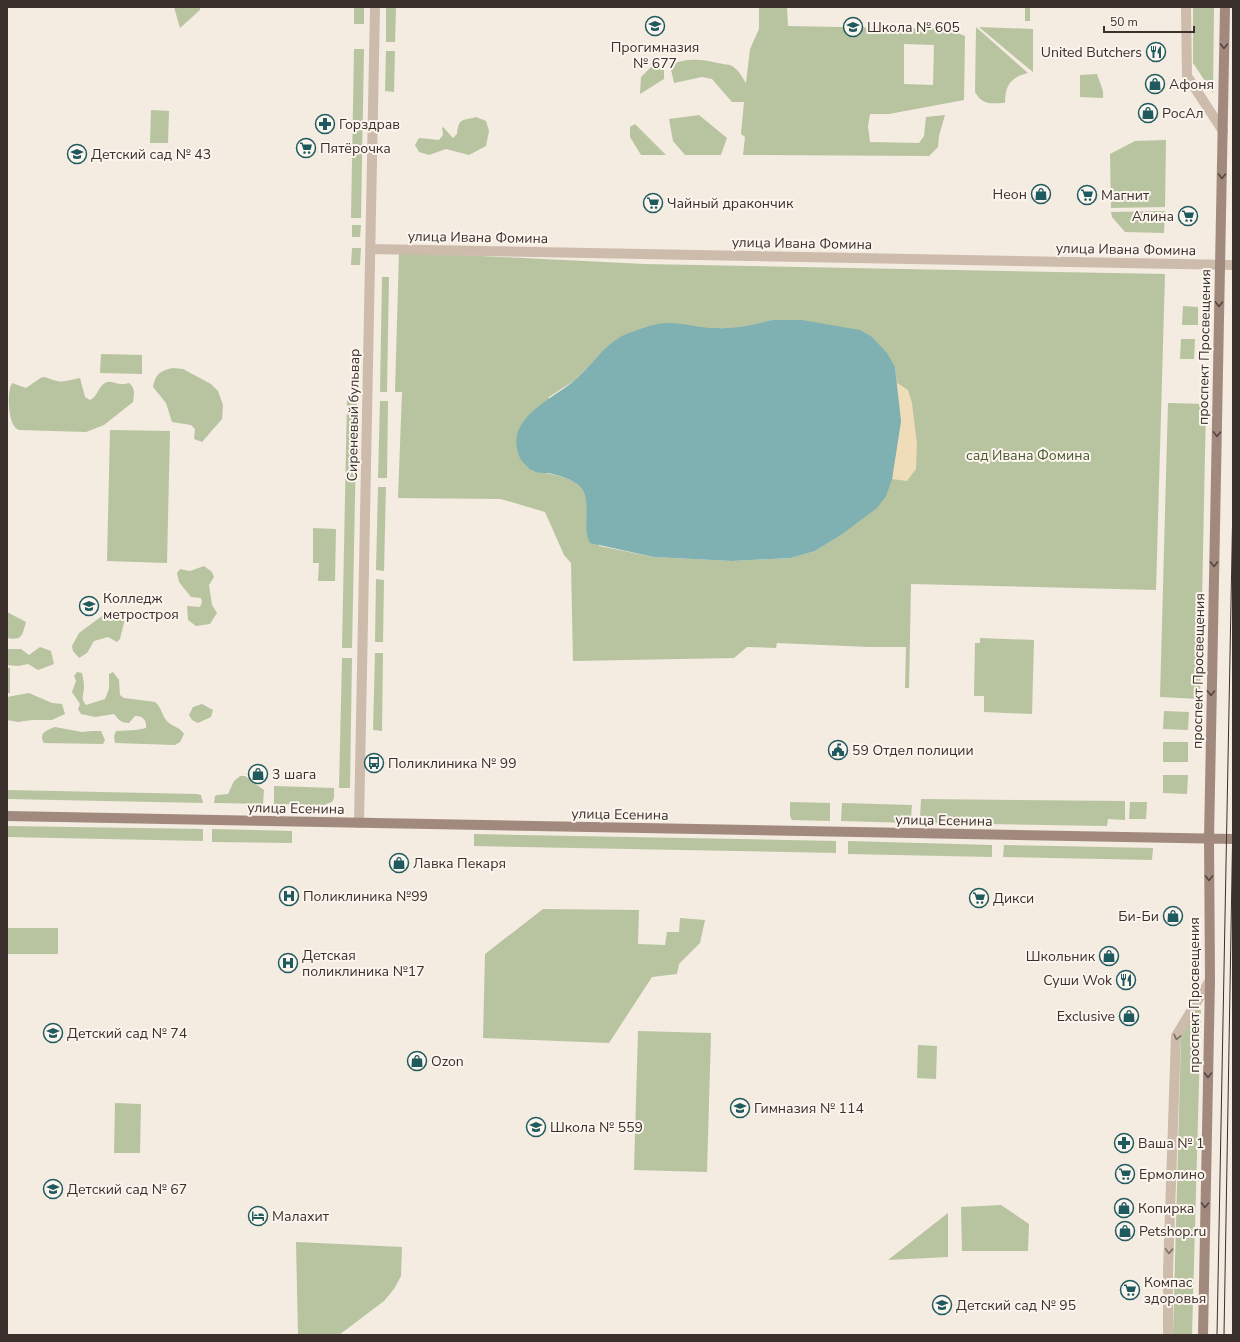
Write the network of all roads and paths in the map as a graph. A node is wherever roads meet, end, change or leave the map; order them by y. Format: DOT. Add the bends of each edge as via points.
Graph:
graph roads {
  1 [pos="375,7"];
  2 [pos="1186,7"];
  3 [pos="1225,7"];
  4 [pos="1223,131"];
  5 [pos="370,249"];
  6 [pos="1220,265"];
  7 [pos="1233,265"];
  8 [pos="7,816"];
  9 [pos="359,823"];
  10 [pos="1208,839"];
  11 [pos="1233,839"];
  12 [pos="1210,980"];
  13 [pos="1168,1335"];
  14 [pos="1202,1335"];
  1 -- 5 [label="street, Сиреневый бульвар"];
  2 -- 4 [label="street" via="1187,76"];
  3 -- 4 [label="main road, проспект Просвещения, one-way"];
  4 -- 6 [label="main road, проспект Просвещения, one-way"];
  5 -- 6 [label="street, улица Ивана Фомина"];
  5 -- 9 [label="street, Сиреневый бульвар"];
  6 -- 7 [label="street, улица Ивана Фомина"];
  6 -- 10 [label="main road, проспект Просвещения, one-way"];
  8 -- 9 [label="main road, улица Есенина"];
  9 -- 10 [label="main road, улица Есенина"];
  10 -- 11 [label="main road, улица Есенина"];
  10 -- 12 [label="main road, проспект Просвещения, one-way"];
  12 -- 13 [label="street, one-way" via="1176,1036"];
  12 -- 14 [label="main road, проспект Просвещения, one-way"];
}
